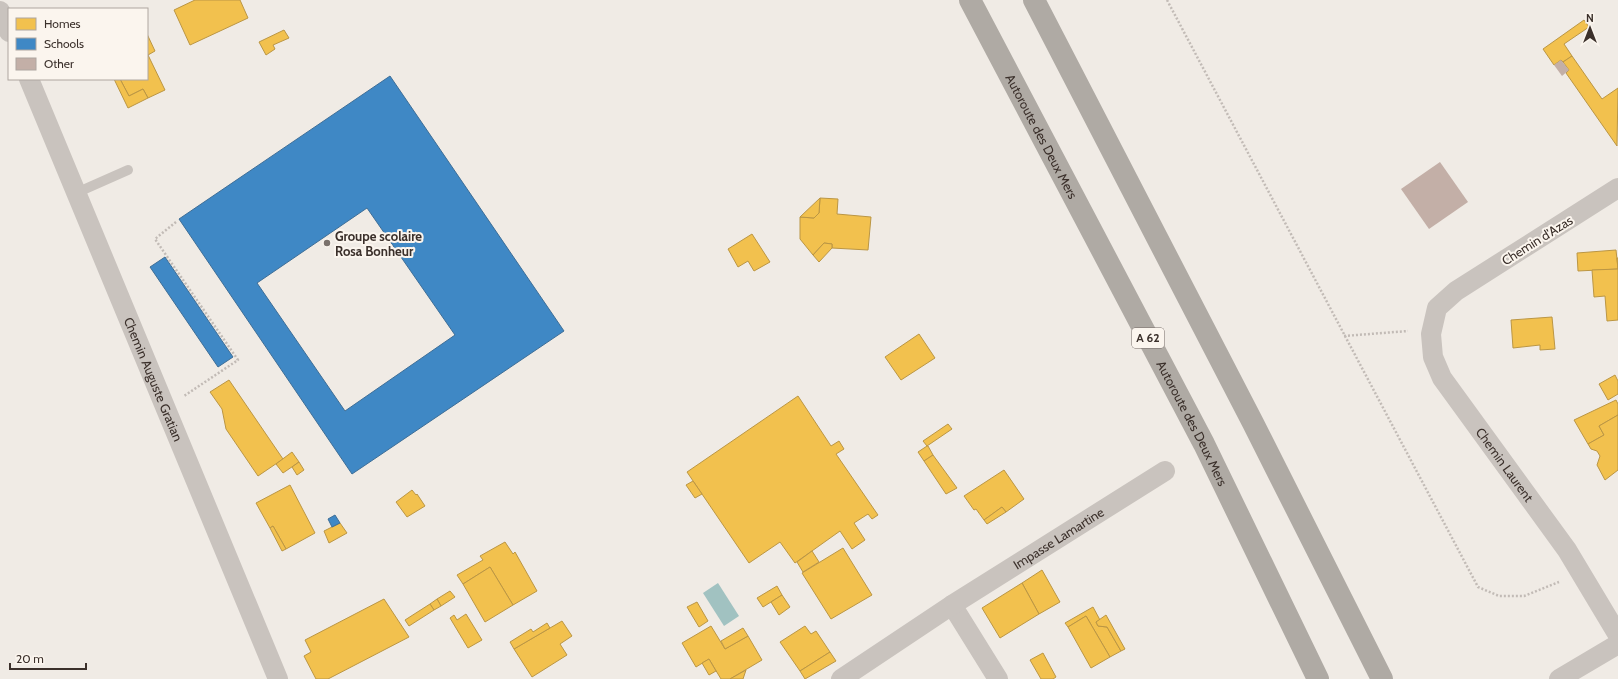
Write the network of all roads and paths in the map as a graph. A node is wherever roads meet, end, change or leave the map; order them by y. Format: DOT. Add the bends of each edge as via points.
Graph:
graph roads {
  1 [pos="970,0"];
  2 [pos="1034,0"];
  3 [pos="1167,0"];
  4 [pos="0,11"];
  5 [pos="8,30"];
  6 [pos="29,80"];
  7 [pos="128,170"];
  8 [pos="1618,188"];
  9 [pos="76,193"];
  10 [pos="176,222"];
  11 [pos="1456,291"];
  12 [pos="1431,334"];
  13 [pos="1344,336"];
  14 [pos="166,409"];
  15 [pos="1165,471"];
  16 [pos="1581,572"];
  17 [pos="952,605"];
  18 [pos="1618,635"];
  19 [pos="1618,644"];
  20 [pos="278,679"];
  21 [pos="841,679"];
  22 [pos="998,679"];
  23 [pos="1318,679"];
  24 [pos="1382,679"];
  25 [pos="1559,679"];
  1 -- 23 [label="highway, Autoroute des Deux Mers / A 62" via="1204,444"];
  2 -- 24 [label="highway"];
  3 -- 13 [label="path"];
  4 -- 5 [label="street"];
  6 -- 9 [label="street, Chemin Auguste Gratian"];
  7 -- 9 [label="lane"];
  8 -- 11 [label="street, Chemin d'Azas"];
  9 -- 14 [label="street, Chemin Auguste Gratian"];
  10 -- 14 [label="path" via="155,239 238,360"];
  11 -- 12 [label="street, Chemin Laurent" via="1437,308"];
  12 -- 13 [label="path" via="1403,330"];
  12 -- 16 [label="street, Chemin Laurent" via="1433,357 1442,378"];
  13 -- 16 [label="path" via="1478,587 1499,596 1524,596"];
  14 -- 20 [label="street, Chemin Auguste Gratian"];
  15 -- 17 [label="street, Impasse Lamartine"];
  16 -- 18 [label="street, Chemin Laurent"];
  17 -- 21 [label="street, Impasse Lamartine"];
  17 -- 22 [label="street"];
  19 -- 25 [label="street"];
}
